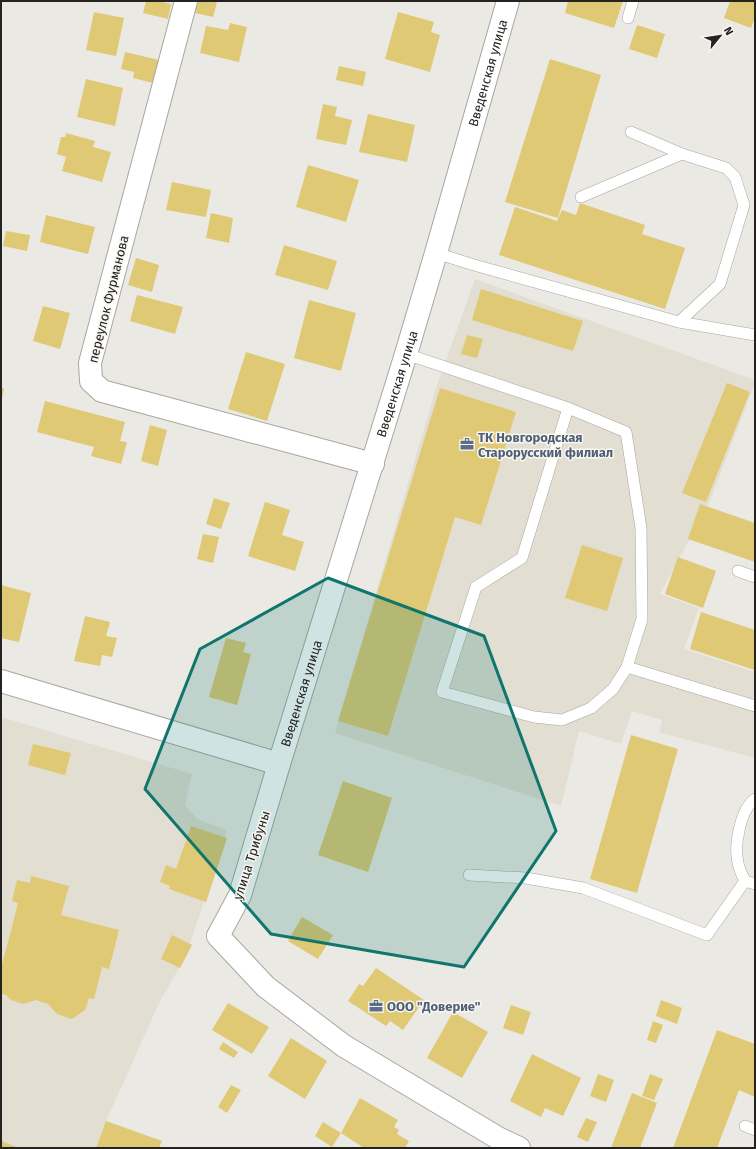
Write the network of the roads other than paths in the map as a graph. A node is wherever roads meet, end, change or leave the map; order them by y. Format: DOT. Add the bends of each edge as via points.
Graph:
graph roads {
  1 [pos="186,1"];
  2 [pos="508,1"];
  3 [pos="633,1"];
  4 [pos="628,18"];
  5 [pos="631,132"];
  6 [pos="682,154"];
  7 [pos="582,197"];
  8 [pos="436,253"];
  9 [pos="679,322"];
  10 [pos="755,335"];
  11 [pos="406,354"];
  12 [pos="568,408"];
  13 [pos="373,464"];
  14 [pos="738,571"];
  15 [pos="755,577"];
  16 [pos="627,667"];
  17 [pos="1,681"];
  18 [pos="755,706"];
  19 [pos="279,764"];
  20 [pos="755,799"];
  21 [pos="469,875"];
  22 [pos="750,882"];
  23 [pos="519,1148"];
  1 -- 13 [label="street, переулок Фурманова" via="90,363 91,381 102,391"];
  2 -- 8 [label="street, Введенская улица"];
  3 -- 4 [label="lane"];
  5 -- 6 [label="lane"];
  6 -- 7 [label="lane"];
  6 -- 9 [label="lane" via="726,168 735,177 744,205 720,284"];
  8 -- 9 [label="lane"];
  8 -- 11 [label="street, Введенская улица"];
  9 -- 10 [label="lane"];
  11 -- 12 [label="lane"];
  11 -- 13 [label="street, Введенская улица"];
  12 -- 16 [label="lane" via="626,432 641,528 642,611 642,619"];
  12 -- 16 [label="lane" via="522,558 476,587 442,692 534,717 562,720 591,708 613,688"];
  13 -- 19 [label="street, Введенская улица"];
  14 -- 15 [label="lane"];
  16 -- 18 [label="lane"];
  17 -- 19 [label="street"];
  19 -- 23 [label="street, улица Трибуны" via="240,895 218,936 266,987 344,1046"];
  20 -- 22 [label="lane" via="745,810 736,846 738,864"];
  21 -- 22 [label="lane" via="526,878 583,888 707,935"];
}
